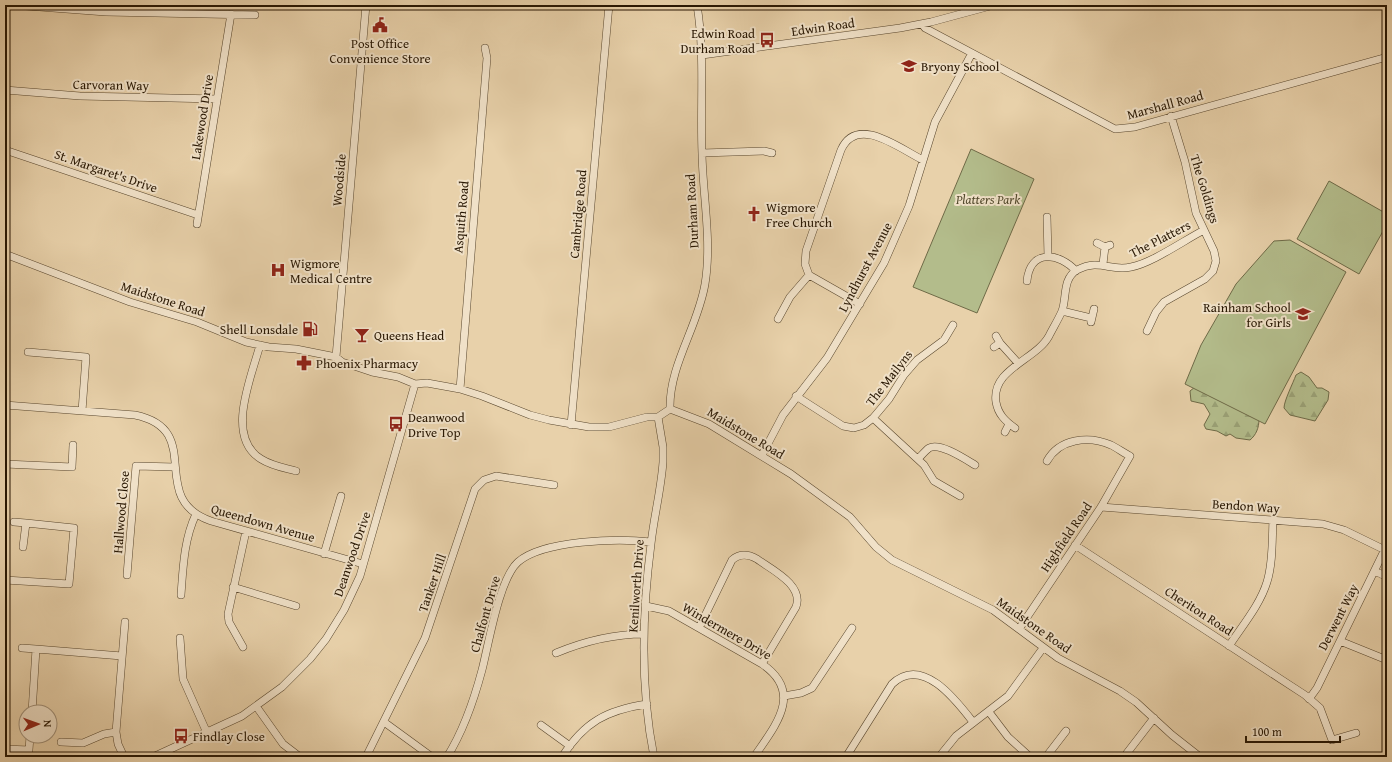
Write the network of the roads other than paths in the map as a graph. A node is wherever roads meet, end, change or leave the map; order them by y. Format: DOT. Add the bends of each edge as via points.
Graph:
graph roads {
  1 [pos="13,5"];
  2 [pos="366,5"];
  3 [pos="609,5"];
  4 [pos="697,5"];
  5 [pos="994,5"];
  6 [pos="231,14"];
  7 [pos="255,15"];
  8 [pos="922,24"];
  9 [pos="484,48"];
  10 [pos="972,53"];
  11 [pos="702,55"];
  12 [pos="1387,58"];
  13 [pos="5,90"];
  14 [pos="217,98"];
  15 [pos="1171,116"];
  16 [pos="5,150"];
  17 [pos="702,153"];
  18 [pos="772,153"];
  19 [pos="923,160"];
  20 [pos="198,215"];
  21 [pos="1047,217"];
  22 [pos="197,224"];
  23 [pos="1204,230"];
  24 [pos="1097,243"];
  25 [pos="5,254"];
  26 [pos="1048,256"];
  27 [pos="1103,264"];
  28 [pos="1076,271"];
  29 [pos="809,275"];
  30 [pos="1027,281"];
  31 [pos="860,304"];
  32 [pos="1094,309"];
  33 [pos="1062,311"];
  34 [pos="778,319"];
  35 [pos="953,325"];
  36 [pos="1147,332"];
  37 [pos="997,342"];
  38 [pos="260,345"];
  39 [pos="28,352"];
  40 [pos="336,357"];
  41 [pos="1018,363"];
  42 [pos="415,384"];
  43 [pos="460,389"];
  44 [pos="796,396"];
  45 [pos="5,405"];
  46 [pos="670,409"];
  47 [pos="82,411"];
  48 [pos="658,417"];
  49 [pos="873,418"];
  50 [pos="571,425"];
  51 [pos="1006,432"];
  52 [pos="73,445"];
  53 [pos="762,455"];
  54 [pos="918,459"];
  55 [pos="1047,461"];
  56 [pos="5,464"];
  57 [pos="975,465"];
  58 [pos="175,467"];
  59 [pos="296,471"];
  60 [pos="554,485"];
  61 [pos="341,496"];
  62 [pos="960,496"];
  63 [pos="1101,507"];
  64 [pos="196,514"];
  65 [pos="1273,520"];
  66 [pos="14,522"];
  67 [pos="26,524"];
  68 [pos="246,531"];
  69 [pos="651,542"];
  70 [pos="1075,544"];
  71 [pos="23,547"];
  72 [pos="1386,548"];
  73 [pos="324,554"];
  74 [pos="363,564"];
  75 [pos="1375,571"];
  76 [pos="127,574"];
  77 [pos="1387,577"];
  78 [pos="5,580"];
  79 [pos="233,587"];
  80 [pos="181,595"];
  81 [pos="296,606"];
  82 [pos="646,606"];
  83 [pos="125,622"];
  84 [pos="699,628"];
  85 [pos="852,628"];
  86 [pos="1019,629"];
  87 [pos="644,634"];
  88 [pos="180,638"];
  89 [pos="1340,640"];
  90 [pos="1229,646"];
  91 [pos="243,647"];
  92 [pos="22,648"];
  93 [pos="1043,648"];
  94 [pos="36,650"];
  95 [pos="556,653"];
  96 [pos="122,656"];
  97 [pos="1387,660"];
  98 [pos="762,664"];
  99 [pos="784,696"];
  100 [pos="1309,698"];
  101 [pos="33,704"];
  102 [pos="647,704"];
  103 [pos="256,706"];
  104 [pos="989,712"];
  105 [pos="1154,718"];
  106 [pos="384,722"];
  107 [pos="972,722"];
  108 [pos="541,725"];
  109 [pos="1066,731"];
  110 [pos="116,732"];
  111 [pos="207,733"];
  112 [pos="1356,733"];
  113 [pos="61,742"];
  114 [pos="29,744"];
  115 [pos="570,746"];
  116 [pos="5,749"];
  117 [pos="1127,753"];
  118 [pos="28,754"];
  119 [pos="164,755"];
  120 [pos="124,757"];
  121 [pos="153,757"];
  122 [pos="300,757"];
  123 [pos="366,757"];
  124 [pos="432,757"];
  125 [pos="447,757"];
  126 [pos="562,757"];
  127 [pos="654,757"];
  128 [pos="754,757"];
  129 [pos="846,757"];
  130 [pos="939,757"];
  131 [pos="1030,757"];
  132 [pos="1046,757"];
  133 [pos="1200,757"];
  1 -- 6 [label="street" via="85,11"];
  2 -- 40 [label="street, Woodside"];
  3 -- 50 [label="street, Cambridge Road"];
  4 -- 11 [label="street, Durham Road"];
  5 -- 8 [label="street, Edwin Road"];
  6 -- 7 [label="street"];
  6 -- 14 [label="street, Lakewood Drive"];
  8 -- 10 [label="street, Marshall Road"];
  8 -- 11 [label="street, Edwin Road"];
  9 -- 43 [label="street, Asquith Road" via="487,58"];
  10 -- 15 [label="street, Marshall Road" via="1115,129"];
  10 -- 19 [label="street, Lyndhurst Avenue" via="935,122"];
  11 -- 17 [label="street, Durham Road"];
  12 -- 15 [label="street, Marshall Road"];
  13 -- 14 [label="street, Carvoran Way" via="80,96"];
  14 -- 20 [label="street, Lakewood Drive"];
  15 -- 23 [label="street, The Goldings" via="1196,213"];
  16 -- 20 [label="street, St. Margaret's Drive"];
  17 -- 18 [label="street"];
  17 -- 46 [label="street, Durham Road" via="706,277 672,382"];
  19 -- 29 [label="street" via="870,134 860,134 847,141 841,150 806,251 805,264"];
  19 -- 31 [label="street, Lyndhurst Avenue" via="896,238"];
  20 -- 22 [label="street, Lakewood Drive"];
  21 -- 26 [label="street"];
  23 -- 27 [label="street, The Platters" via="1137,266 1118,268"];
  23 -- 36 [label="street, The Goldings" via="1216,256 1213,271 1205,279 1164,302 1156,312"];
  24 -- 27 [label="street" via="1108,246"];
  25 -- 38 [label="street, Maidstone Road" via="130,302 177,315 240,340"];
  26 -- 28 [label="street" via="1065,261"];
  26 -- 30 [label="street" via="1032,265"];
  27 -- 28 [label="street, The Platters" via="1094,264"];
  28 -- 33 [label="street" via="1066,284"];
  29 -- 31 [label="street"];
  29 -- 34 [label="street" via="790,297"];
  31 -- 44 [label="street, Lyndhurst Avenue" via="827,358"];
  32 -- 33 [label="street" via="1091,320"];
  33 -- 41 [label="street" via="1043,344"];
  35 -- 49 [label="street, The Mailyns" via="944,340 922,354 913,364"];
  37 -- 41 [label="street"];
  38 -- 40 [label="street, Maidstone Road"];
  38 -- 59 [label="street" via="243,410 242,431 255,455"];
  39 -- 47 [label="street" via="86,357"];
  40 -- 42 [label="street, Maidstone Road" via="342,362"];
  41 -- 51 [label="street" via="1002,379 996,393 998,411 1012,426"];
  42 -- 43 [label="street, Maidstone Road" via="427,383"];
  42 -- 74 [label="street, Deanwood Drive"];
  43 -- 50 [label="street, Maidstone Road" via="530,415"];
  44 -- 49 [label="street, The Mailyns" via="843,426 859,427"];
  44 -- 53 [label="street, Lyndhurst Avenue"];
  45 -- 47 [label="street, Queendown Avenue"];
  46 -- 48 [label="street, Maidstone Road"];
  46 -- 53 [label="street, Maidstone Road" via="709,424"];
  47 -- 58 [label="street, Queendown Avenue" via="135,416 157,424 171,440"];
  48 -- 50 [label="street, Maidstone Road" via="647,417 609,427"];
  48 -- 69 [label="street, Kenilworth Drive" via="664,462"];
  49 -- 54 [label="street"];
  52 -- 56 [label="street" via="72,467"];
  53 -- 86 [label="street, Maidstone Road" via="841,509 881,552 892,560 987,607"];
  54 -- 57 [label="street" via="929,448 936,447"];
  54 -- 62 [label="street" via="934,481"];
  55 -- 63 [label="street, Highfield Road" via="1061,444 1081,440 1110,445 1130,456"];
  58 -- 64 [label="street, Queendown Avenue" via="176,483 182,501"];
  58 -- 76 [label="street, Hallwood Close" via="136,466"];
  60 -- 106 [label="street, Tanker Hill" via="496,476 484,480 475,489 425,638"];
  61 -- 73 [label="street"];
  63 -- 65 [label="street, Bendon Way"];
  63 -- 70 [label="street, Highfield Road"];
  64 -- 68 [label="street, Queendown Avenue"];
  64 -- 80 [label="street" via="184,559"];
  65 -- 72 [label="street, Bendon Way" via="1335,527"];
  65 -- 90 [label="street" via="1270,568 1266,584 1259,600"];
  66 -- 67 [label="street"];
  67 -- 71 [label="street"];
  67 -- 78 [label="street" via="74,528 69,584"];
  68 -- 73 [label="street, Queendown Avenue"];
  68 -- 79 [label="street"];
  69 -- 82 [label="street, Kenilworth Drive"];
  69 -- 125 [label="street, Chalfont Drive" via="583,542 536,551 524,557 515,566 502,590 468,714 461,733"];
  70 -- 86 [label="street, Highfield Road"];
  70 -- 90 [label="street, Cheriton Road"];
  72 -- 75 [label="street, Derwent Way"];
  73 -- 74 [label="street, Queendown Avenue"];
  74 -- 103 [label="street, Deanwood Drive" via="353,594 326,638 291,678"];
  75 -- 77 [label="street"];
  75 -- 89 [label="street, Derwent Way"];
  79 -- 81 [label="street"];
  79 -- 91 [label="street" via="228,618"];
  82 -- 84 [label="street, Windermere Drive" via="669,611"];
  82 -- 87 [label="street, Kenilworth Drive"];
  83 -- 96 [label="street"];
  84 -- 98 [label="street, Windermere Drive"];
  84 -- 98 [label="street" via="732,560 742,555 750,555 792,586 798,597 794,612"];
  85 -- 99 [label="street" via="812,688"];
  86 -- 93 [label="street, Maidstone Road"];
  87 -- 95 [label="street" via="619,634 600,638"];
  87 -- 102 [label="street, Kenilworth Drive"];
  88 -- 111 [label="street" via="183,678"];
  89 -- 97 [label="street"];
  89 -- 100 [label="street, Derwent Way" via="1317,688"];
  90 -- 100 [label="street, Cheriton Road"];
  92 -- 94 [label="street"];
  93 -- 104 [label="street" via="1013,690"];
  93 -- 105 [label="street, Maidstone Road" via="1120,691"];
  94 -- 96 [label="street"];
  94 -- 101 [label="street"];
  96 -- 110 [label="street"];
  98 -- 99 [label="street, Windermere Drive" via="779,681"];
  99 -- 128 [label="street" via="781,714"];
  100 -- 112 [label="street, Cheriton Road" via="1322,711 1332,740"];
  102 -- 115 [label="street" via="620,709 596,719"];
  102 -- 127 [label="street, Kenilworth Drive"];
  103 -- 111 [label="street, Deanwood Drive" via="239,718"];
  103 -- 122 [label="street" via="283,744"];
  104 -- 107 [label="street"];
  104 -- 131 [label="street" via="1008,737"];
  105 -- 117 [label="street"];
  105 -- 133 [label="street, Maidstone Road"];
  106 -- 123 [label="street, Tanker Hill"];
  106 -- 124 [label="street"];
  107 -- 129 [label="street" via="950,695 929,679 918,674 904,676 892,684"];
  107 -- 130 [label="street" via="956,736"];
  108 -- 115 [label="street"];
  109 -- 132 [label="street"];
  110 -- 113 [label="street" via="83,742"];
  110 -- 120 [label="street"];
  111 -- 119 [label="street, Deanwood Drive"];
  114 -- 118 [label="street"];
  115 -- 126 [label="street"];
  116 -- 118 [label="street"];
  119 -- 121 [label="street, Deanwood Drive"];
}
